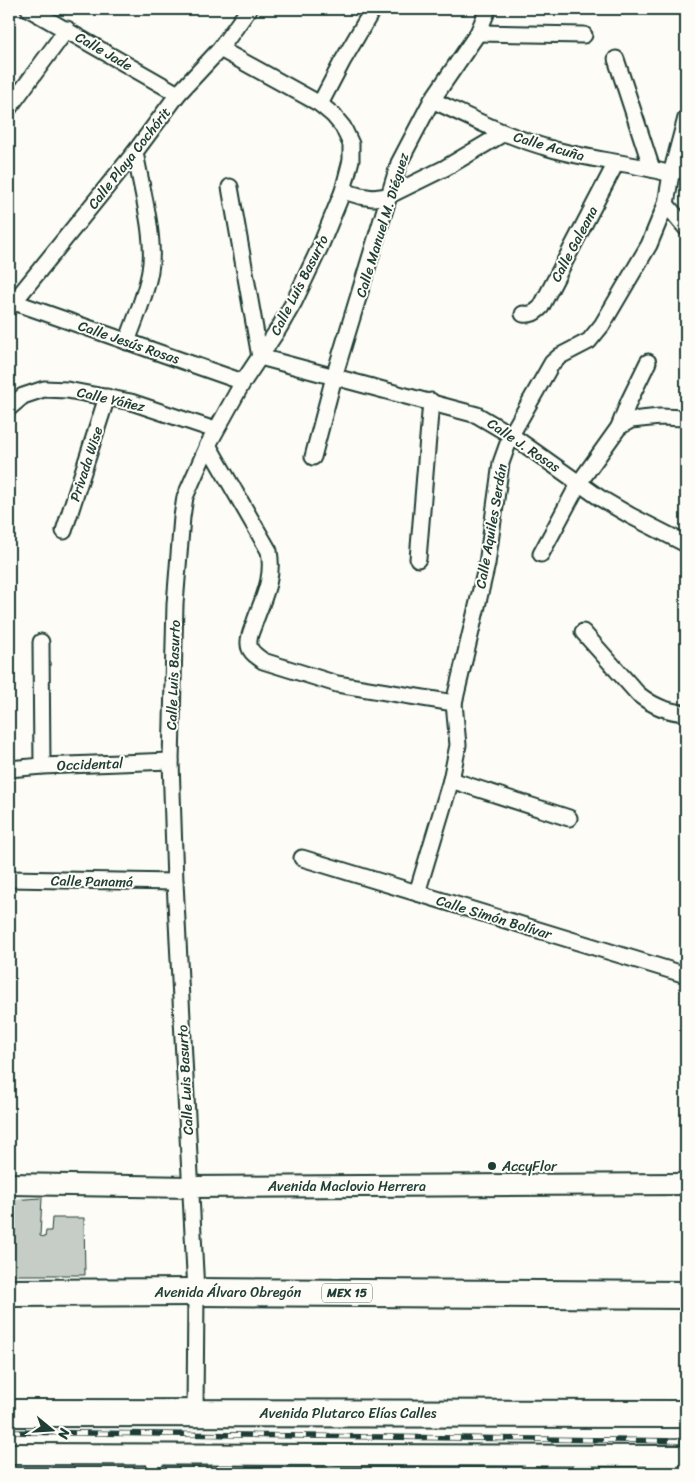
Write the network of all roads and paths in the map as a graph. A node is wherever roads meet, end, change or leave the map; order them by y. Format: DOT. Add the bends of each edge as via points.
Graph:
graph roads {
  1 [pos="29,9"];
  2 [pos="249,9"];
  3 [pos="373,9"];
  4 [pos="488,9"];
  5 [pos="67,29"];
  6 [pos="478,33"];
  7 [pos="584,35"];
  8 [pos="220,49"];
  9 [pos="616,58"];
  10 [pos="178,94"];
  11 [pos="432,100"];
  12 [pos="320,104"];
  13 [pos="9,108"];
  14 [pos="686,118"];
  15 [pos="504,132"];
  16 [pos="135,152"];
  17 [pos="616,163"];
  18 [pos="686,165"];
  19 [pos="652,169"];
  20 [pos="671,174"];
  21 [pos="230,187"];
  22 [pos="343,191"];
  23 [pos="388,196"];
  24 [pos="666,204"];
  25 [pos="686,228"];
  26 [pos="11,305"];
  27 [pos="523,314"];
  28 [pos="128,342"];
  29 [pos="260,357"];
  30 [pos="648,362"];
  31 [pos="334,378"];
  32 [pos="243,382"];
  33 [pos="107,397"];
  34 [pos="431,401"];
  35 [pos="9,408"];
  36 [pos="686,418"];
  37 [pos="619,428"];
  38 [pos="215,430"];
  39 [pos="511,436"];
  40 [pos="208,445"];
  41 [pos="313,457"];
  42 [pos="579,483"];
  43 [pos="64,531"];
  44 [pos="686,544"];
  45 [pos="541,554"];
  46 [pos="418,559"];
  47 [pos="583,632"];
  48 [pos="42,642"];
  49 [pos="454,703"];
  50 [pos="686,713"];
  51 [pos="171,761"];
  52 [pos="42,766"];
  53 [pos="9,769"];
  54 [pos="451,780"];
  55 [pos="568,818"];
  56 [pos="302,858"];
  57 [pos="9,879"];
  58 [pos="174,882"];
  59 [pos="417,893"];
  60 [pos="686,975"];
  61 [pos="9,1184"];
  62 [pos="686,1184"];
  63 [pos="191,1187"];
  64 [pos="196,1292"];
  65 [pos="9,1293"];
  66 [pos="686,1295"];
  67 [pos="9,1413"];
  68 [pos="195,1413"];
  69 [pos="686,1414"];
  70 [pos="9,1454"];
  71 [pos="686,1456"];
  72 [pos="154,1464"];
  73 [pos="533,1465"];
  1 -- 5 [label="street, Calle Jade"];
  2 -- 8 [label="street, Calle Playa Cochórit"];
  3 -- 12 [label="street"];
  4 -- 6 [label="street, Calle Manuel M. Diéguez"];
  5 -- 10 [label="street, Calle Jade"];
  5 -- 13 [label="street"];
  6 -- 7 [label="street"];
  6 -- 11 [label="street, Calle Manuel M. Diéguez"];
  8 -- 10 [label="street, Calle Playa Cochórit"];
  8 -- 12 [label="street, Calle Luis Basurto"];
  9 -- 19 [label="street"];
  10 -- 16 [label="street, Calle Playa Cochórit"];
  11 -- 15 [label="street, Calle Acuña"];
  11 -- 23 [label="street, Calle Manuel M. Diéguez" via="407,146"];
  12 -- 22 [label="street, Calle Luis Basurto" via="343,127 351,144 351,160"];
  14 -- 20 [label="street, Calle Aquiles Serdán"];
  15 -- 17 [label="street, Calle Acuña" via="552,149"];
  15 -- 23 [label="street" via="445,168"];
  16 -- 26 [label="street, Calle Playa Cochórit"];
  16 -- 28 [label="street" via="152,255 147,285"];
  17 -- 19 [label="street, Calle Acuña"];
  17 -- 27 [label="street, Calle Galeana" via="541,306 530,315"];
  18 -- 20 [label="street"];
  19 -- 20 [label="street, Calle Acuña"];
  20 -- 24 [label="street, Calle Aquiles Serdán"];
  21 -- 29 [label="street"];
  22 -- 23 [label="street" via="374,198"];
  22 -- 29 [label="street, Calle Luis Basurto" via="306,278"];
  23 -- 31 [label="street, Calle Manuel M. Diéguez"];
  24 -- 25 [label="street"];
  24 -- 39 [label="street, Calle Aquiles Serdán" via="649,245 602,325 588,341 552,363"];
  26 -- 28 [label="street, Calle Jesús Rosas"];
  28 -- 32 [label="street, Calle Jesús Rosas"];
  29 -- 31 [label="street, Calle J. Rosas"];
  29 -- 32 [label="street, Calle Luis Basurto"];
  30 -- 37 [label="street"];
  31 -- 34 [label="street, Calle J. Rosas"];
  31 -- 41 [label="street, Calle Manuel M. Diéguez"];
  32 -- 38 [label="street, Calle Luis Basurto"];
  33 -- 35 [label="street, Calle Yáñez" via="44,389 23,396"];
  33 -- 38 [label="street, Calle Yáñez"];
  33 -- 43 [label="street, Privada Wise"];
  34 -- 39 [label="street, Calle J. Rosas" via="477,415"];
  34 -- 46 [label="street"];
  36 -- 37 [label="street" via="660,416 631,420"];
  37 -- 42 [label="street"];
  38 -- 40 [label="street, Calle Luis Basurto"];
  39 -- 42 [label="street, Calle J. Rosas"];
  39 -- 49 [label="street, Calle Aquiles Serdán" via="501,463 487,564"];
  40 -- 49 [label="street" via="269,550 272,565 269,583 250,634 249,645 254,654 263,660 337,684"];
  40 -- 51 [label="street, Calle Luis Basurto" via="185,497 182,517"];
  42 -- 44 [label="street, Calle J. Rosas" via="631,516"];
  42 -- 45 [label="street"];
  47 -- 50 [label="street" via="648,703"];
  48 -- 52 [label="street"];
  49 -- 54 [label="street, Calle Aquiles Serdán" via="458,745"];
  51 -- 52 [label="street, Occidental"];
  51 -- 58 [label="street, Calle Luis Basurto"];
  52 -- 53 [label="street, Occidental"];
  54 -- 55 [label="street"];
  54 -- 59 [label="street, Calle Aquiles Serdán"];
  56 -- 59 [label="street, Calle Simón Bolívar"];
  57 -- 58 [label="street, Calle Panamá"];
  58 -- 63 [label="street, Calle Luis Basurto"];
  59 -- 60 [label="street, Calle Simón Bolívar"];
  61 -- 63 [label="street, Avenida Maclovio Herrera"];
  62 -- 63 [label="street, Avenida Maclovio Herrera"];
  63 -- 64 [label="street, Calle Luis Basurto"];
  64 -- 65 [label="highway, Avenida Álvaro Obregón / MEX 15"];
  64 -- 66 [label="highway, Avenida Álvaro Obregón / MEX 15"];
  64 -- 68 [label="street, Calle Luis Basurto"];
  67 -- 68 [label="highway, Avenida Plutarco Elías Calles"];
  68 -- 69 [label="highway, Avenida Plutarco Elías Calles"];
  70 -- 72 [label="street"];
  71 -- 73 [label="street"];
  72 -- 73 [label="street"];
}
